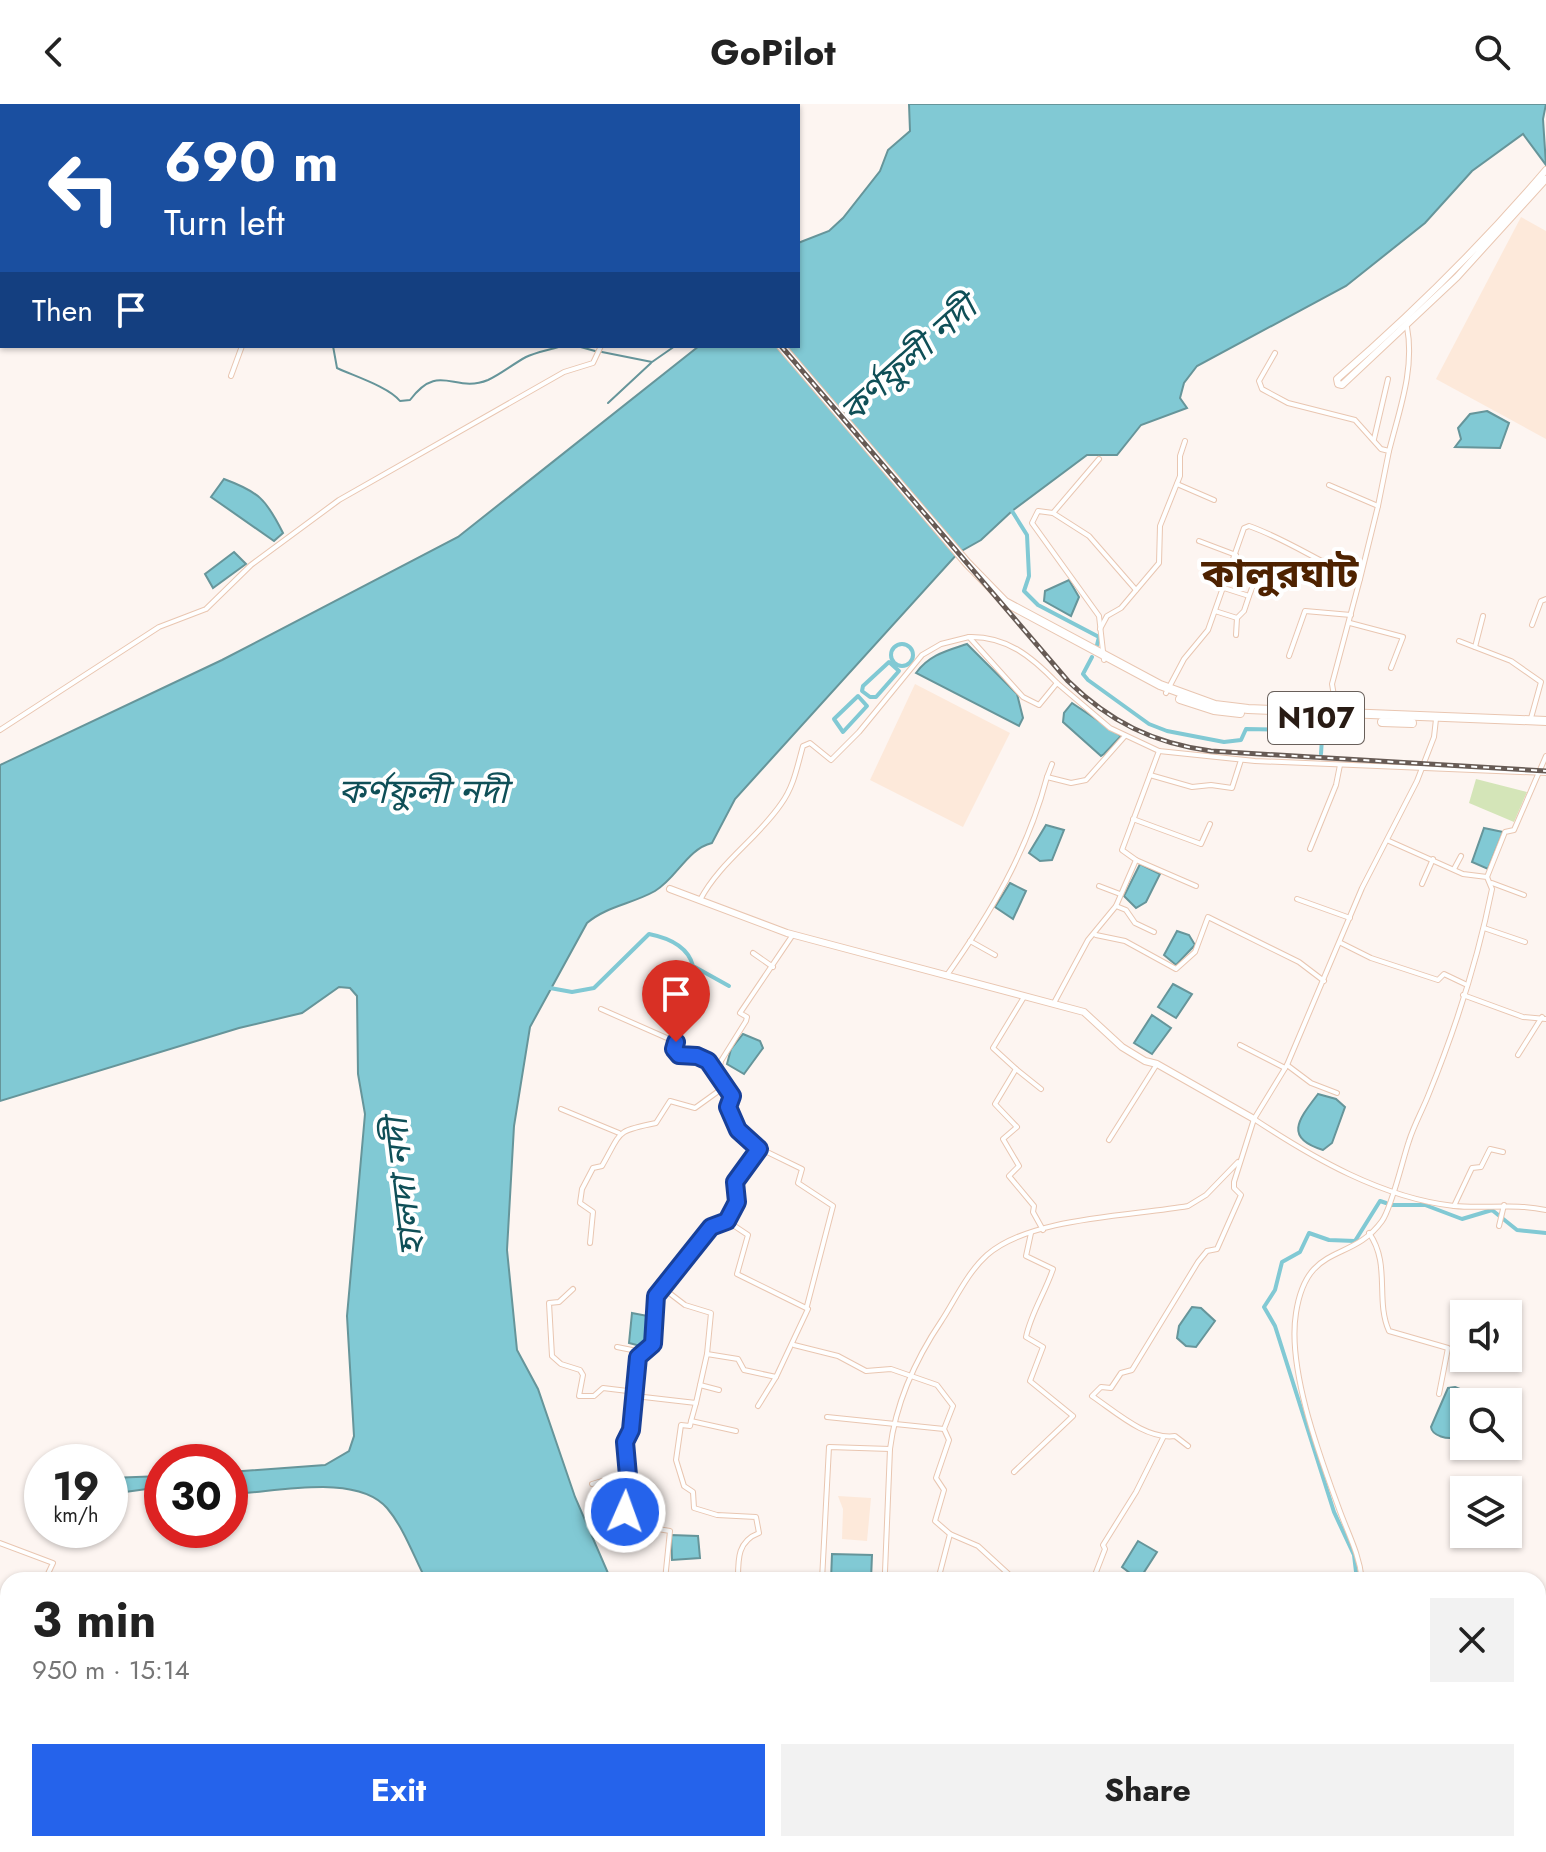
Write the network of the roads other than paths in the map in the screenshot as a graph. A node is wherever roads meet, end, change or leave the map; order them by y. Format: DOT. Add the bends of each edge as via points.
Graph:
graph roads {
  1 [pos="1546,170"];
  2 [pos="1542,180"];
  3 [pos="1407,327"];
  4 [pos="241,348"];
  5 [pos="601,348"];
  6 [pos="783,348"];
  7 [pos="1275,353"];
  8 [pos="231,376"];
  9 [pos="1388,379"];
  10 [pos="1374,439"];
  11 [pos="1185,441"];
  12 [pos="1389,451"];
  13 [pos="1099,459"];
  14 [pos="1177,484"];
  15 [pos="1329,485"];
  16 [pos="1214,500"];
  17 [pos="1378,506"];
  18 [pos="1053,513"];
  19 [pos="1199,541"];
  20 [pos="1236,555"];
  21 [pos="1257,575"];
  22 [pos="1360,579"];
  23 [pos="1224,588"];
  24 [pos="1136,590"];
  25 [pos="1249,596"];
  26 [pos="1546,599"];
  27 [pos="1215,611"];
  28 [pos="1351,615"];
  29 [pos="1483,616"];
  30 [pos="1237,618"];
  31 [pos="1350,623"];
  32 [pos="1532,625"];
  33 [pos="1100,629"];
  34 [pos="1236,635"];
  35 [pos="969,637"];
  36 [pos="1459,641"];
  37 [pos="1475,647"];
  38 [pos="1100,656"];
  39 [pos="1289,656"];
  40 [pos="1391,668"];
  41 [pos="1057,683"];
  42 [pos="1167,691"];
  43 [pos="1338,717"];
  44 [pos="1531,720"];
  45 [pos="1436,721"];
  46 [pos="1546,723"];
  47 [pos="0,730"];
  48 [pos="1125,736"];
  49 [pos="1159,751"];
  50 [pos="1546,756"];
  51 [pos="1241,760"];
  52 [pos="1052,764"];
  53 [pos="1340,765"];
  54 [pos="1423,767"];
  55 [pos="1539,772"];
  56 [pos="1546,773"];
  57 [pos="1150,775"];
  58 [pos="1047,777"];
  59 [pos="1133,819"];
  60 [pos="1210,824"];
  61 [pos="1388,840"];
  62 [pos="1310,849"];
  63 [pos="1461,856"];
  64 [pos="1433,859"];
  65 [pos="1136,860"];
  66 [pos="1454,869"];
  67 [pos="1487,877"];
  68 [pos="1492,883"];
  69 [pos="1422,884"];
  70 [pos="1099,886"];
  71 [pos="1196,886"];
  72 [pos="670,889"];
  73 [pos="1120,894"];
  74 [pos="1524,895"];
  75 [pos="1297,899"];
  76 [pos="699,900"];
  77 [pos="1116,906"];
  78 [pos="1350,918"];
  79 [pos="1484,928"];
  80 [pos="1154,932"];
  81 [pos="794,935"];
  82 [pos="1096,935"];
  83 [pos="970,941"];
  84 [pos="1525,942"];
  85 [pos="1340,943"];
  86 [pos="753,953"];
  87 [pos="995,955"];
  88 [pos="773,967"];
  89 [pos="947,975"];
  90 [pos="1324,981"];
  91 [pos="1465,984"];
  92 [pos="1463,995"];
  93 [pos="1024,997"];
  94 [pos="1054,1003"];
  95 [pos="601,1009"];
  96 [pos="1544,1018"];
  97 [pos="1240,1045"];
  98 [pos="1518,1055"];
  99 [pos="1157,1064"];
  100 [pos="1286,1067"];
  101 [pos="1016,1069"];
  102 [pos="719,1074"];
  103 [pos="727,1085"];
  104 [pos="1041,1089"];
  105 [pos="1337,1093"];
  106 [pos="561,1109"];
  107 [pos="1254,1119"];
  108 [pos="619,1133"];
  109 [pos="1109,1140"];
  110 [pos="759,1148"];
  111 [pos="1503,1152"];
  112 [pos="1239,1160"];
  113 [pos="1393,1191"];
  114 [pos="1504,1205"];
  115 [pos="1454,1206"];
  116 [pos="1546,1210"];
  117 [pos="1501,1220"];
  118 [pos="727,1221"];
  119 [pos="1043,1230"];
  120 [pos="1031,1233"];
  121 [pos="1369,1233"];
  122 [pos="590,1243"];
  123 [pos="573,1289"];
  124 [pos="664,1289"];
  125 [pos="807,1306"];
  126 [pos="794,1345"];
  127 [pos="617,1347"];
  128 [pos="642,1352"];
  129 [pos="707,1354"];
  130 [pos="912,1375"];
  131 [pos="776,1377"];
  132 [pos="700,1385"];
  133 [pos="719,1390"];
  134 [pos="635,1394"];
  135 [pos="1439,1394"];
  136 [pos="696,1403"];
  137 [pos="758,1406"];
  138 [pos="827,1417"];
  139 [pos="691,1421"];
  140 [pos="893,1423"];
  141 [pos="944,1429"];
  142 [pos="736,1431"];
  143 [pos="1163,1438"];
  144 [pos="1188,1446"];
  145 [pos="890,1449"];
  146 [pos="1014,1472"];
  147 [pos="592,1484"];
  148 [pos="628,1484"];
  149 [pos="950,1534"];
  150 [pos="0,1543"];
  151 [pos="49,1572"];
  152 [pos="666,1572"];
  153 [pos="738,1572"];
  154 [pos="822,1572"];
  155 [pos="885,1572"];
  156 [pos="940,1572"];
  157 [pos="1006,1572"];
  158 [pos="1096,1572"];
  159 [pos="1361,1572"];
  1 -- 2 [label="main road"];
  2 -- 3 [label="main road"];
  2 -- 3 [label="main road" via="1404,321 1337,379 1338,384"];
  3 -- 12 [label="street" via="1411,350"];
  4 -- 8 [label="street"];
  5 -- 47 [label="street" via="587,366 558,375 339,500 251,565 211,606 159,627"];
  6 -- 38 [label="highway, N107" via="1005,602"];
  7 -- 10 [label="street" via="1259,381 1262,389 1288,403 1355,420"];
  9 -- 10 [label="street"];
  10 -- 12 [label="street"];
  11 -- 14 [label="street"];
  12 -- 17 [label="street"];
  13 -- 18 [label="street"];
  14 -- 16 [label="street"];
  14 -- 24 [label="street" via="1160,526 1159,563"];
  15 -- 17 [label="street"];
  17 -- 22 [label="street"];
  18 -- 24 [label="street" via="1089,536"];
  18 -- 33 [label="street" via="1038,511 1032,523 1099,616"];
  19 -- 20 [label="street"];
  20 -- 22 [label="street" via="1249,526"];
  20 -- 23 [label="street"];
  21 -- 25 [label="street"];
  22 -- 28 [label="street"];
  23 -- 25 [label="street"];
  23 -- 27 [label="street"];
  24 -- 33 [label="street"];
  25 -- 30 [label="street"];
  26 -- 32 [label="street"];
  27 -- 30 [label="street"];
  27 -- 42 [label="street"];
  28 -- 31 [label="street"];
  28 -- 39 [label="street" via="1305,611"];
  29 -- 37 [label="street"];
  30 -- 34 [label="street"];
  31 -- 40 [label="street" via="1403,637"];
  31 -- 43 [label="street" via="1332,684"];
  33 -- 38 [label="street"];
  35 -- 41 [label="street" via="990,636 1014,646"];
  35 -- 41 [label="street" via="1023,697 1039,705"];
  35 -- 76 [label="street" via="922,655 831,760 810,743 803,746 795,780 782,803 719,870"];
  36 -- 37 [label="street"];
  37 -- 44 [label="street" via="1511,661 1541,682"];
  38 -- 42 [label="highway, N107"];
  41 -- 48 [label="street"];
  42 -- 43 [label="highway, N107" via="1215,705"];
  43 -- 45 [label="highway, N107"];
  44 -- 45 [label="highway, N107"];
  44 -- 46 [label="highway, N107"];
  45 -- 46 [label="highway, N107"];
  45 -- 54 [label="street"];
  48 -- 49 [label="street"];
  48 -- 58 [label="street" via="1086,780 1071,783"];
  49 -- 51 [label="street"];
  49 -- 57 [label="street"];
  50 -- 55 [label="street"];
  51 -- 53 [label="street"];
  51 -- 57 [label="street" via="1232,788 1192,787"];
  52 -- 58 [label="street"];
  53 -- 54 [label="street"];
  53 -- 62 [label="street"];
  54 -- 55 [label="street"];
  54 -- 61 [label="street"];
  55 -- 56 [label="street"];
  55 -- 67 [label="street"];
  57 -- 59 [label="street"];
  58 -- 83 [label="street" via="1021,855"];
  59 -- 60 [label="street" via="1201,844"];
  59 -- 65 [label="street" via="1122,850"];
  61 -- 64 [label="street"];
  61 -- 78 [label="street"];
  63 -- 66 [label="street"];
  64 -- 66 [label="street"];
  64 -- 69 [label="street"];
  65 -- 71 [label="street"];
  65 -- 73 [label="street"];
  66 -- 67 [label="street"];
  67 -- 68 [label="street"];
  68 -- 74 [label="street"];
  68 -- 79 [label="street"];
  70 -- 73 [label="street"];
  72 -- 76 [label="main road"];
  73 -- 77 [label="street"];
  75 -- 78 [label="street"];
  76 -- 81 [label="main road"];
  77 -- 80 [label="street"];
  77 -- 82 [label="street"];
  78 -- 85 [label="street"];
  79 -- 84 [label="street"];
  79 -- 91 [label="street"];
  81 -- 88 [label="street"];
  81 -- 89 [label="main road"];
  82 -- 90 [label="street" via="1125,941 1176,969 1195,952 1208,917 1299,962"];
  82 -- 94 [label="street" via="1088,940"];
  83 -- 87 [label="street"];
  83 -- 89 [label="street"];
  85 -- 90 [label="street"];
  85 -- 91 [label="street" via="1398,967 1438,980 1444,974"];
  86 -- 88 [label="street"];
  88 -- 102 [label="street" via="740,1013 746,1021 721,1061"];
  89 -- 93 [label="main road"];
  90 -- 100 [label="street"];
  91 -- 92 [label="street"];
  92 -- 96 [label="street" via="1523,1017"];
  92 -- 113 [label="street"];
  93 -- 94 [label="main road"];
  93 -- 101 [label="street" via="993,1048"];
  94 -- 99 [label="main road" via="1084,1012 1122,1047"];
  95 -- 102 [label="street" via="676,1042 679,1055 704,1058"];
  96 -- 98 [label="street"];
  97 -- 100 [label="street"];
  99 -- 107 [label="main road"];
  99 -- 109 [label="street"];
  100 -- 105 [label="street"];
  100 -- 107 [label="street"];
  101 -- 104 [label="street"];
  101 -- 119 [label="street" via="995,1104 1017,1127 1003,1139 1019,1166 1009,1176 1034,1206"];
  102 -- 103 [label="street"];
  103 -- 108 [label="street" via="695,1108 670,1101 656,1123"];
  103 -- 110 [label="street" via="732,1096 728,1107 737,1128"];
  106 -- 108 [label="street"];
  107 -- 112 [label="street"];
  107 -- 113 [label="street" via="1314,1157"];
  108 -- 122 [label="street" via="602,1166 593,1168 582,1189 580,1203 593,1212"];
  110 -- 118 [label="street" via="735,1182 737,1202"];
  110 -- 125 [label="street" via="802,1169 798,1183 833,1206"];
  111 -- 115 [label="street" via="1490,1149 1481,1167 1472,1168"];
  112 -- 119 [label="street" via="1188,1206"];
  112 -- 143 [label="street" via="1234,1188 1241,1195 1217,1249 1198,1262 1132,1370 1092,1396"];
  113 -- 115 [label="street"];
  113 -- 121 [label="street" via="1382,1221"];
  114 -- 115 [label="street"];
  114 -- 116 [label="street"];
  114 -- 117 [label="street"];
  118 -- 124 [label="street" via="711,1227"];
  118 -- 125 [label="street" via="748,1235 738,1276"];
  119 -- 120 [label="street"];
  120 -- 130 [label="street" via="986,1256 920,1352"];
  120 -- 146 [label="street" via="1026,1256 1053,1269 1026,1337 1043,1347 1030,1381 1073,1416"];
  121 -- 135 [label="street" via="1381,1255 1389,1331 1448,1348"];
  121 -- 159 [label="street" via="1315,1266 1296,1313 1304,1406"];
  123 -- 134 [label="street" via="566,1298 549,1303 551,1354 580,1370 579,1396 594,1396 603,1388"];
  124 -- 128 [label="street" via="656,1296 653,1344"];
  124 -- 129 [label="street" via="685,1305 711,1313"];
  125 -- 126 [label="street"];
  126 -- 130 [label="street" via="838,1356 866,1371 891,1369"];
  126 -- 131 [label="street"];
  127 -- 128 [label="street"];
  128 -- 134 [label="street"];
  129 -- 131 [label="street" via="738,1359 744,1370"];
  129 -- 132 [label="street"];
  130 -- 140 [label="street"];
  130 -- 141 [label="street" via="937,1385 952,1402"];
  131 -- 137 [label="street"];
  132 -- 133 [label="street"];
  132 -- 136 [label="street"];
  134 -- 136 [label="street"];
  134 -- 148 [label="street" via="625,1442"];
  136 -- 139 [label="street"];
  138 -- 140 [label="street"];
  139 -- 142 [label="street"];
  139 -- 153 [label="street" via="690,1426 681,1425 675,1452 684,1486 693,1492 694,1508 759,1521 759,1533 739,1551"];
  140 -- 141 [label="street"];
  140 -- 145 [label="street"];
  141 -- 149 [label="street" via="949,1440 936,1478 944,1490 934,1517"];
  143 -- 144 [label="street" via="1175,1436"];
  143 -- 158 [label="street" via="1103,1545"];
  145 -- 154 [label="street" via="829,1447"];
  145 -- 155 [label="street"];
  147 -- 148 [label="street"];
  148 -- 152 [label="street" via="622,1523 670,1531"];
  149 -- 156 [label="street"];
  149 -- 157 [label="street" via="978,1546"];
  150 -- 151 [label="street" via="53,1563"];
}
